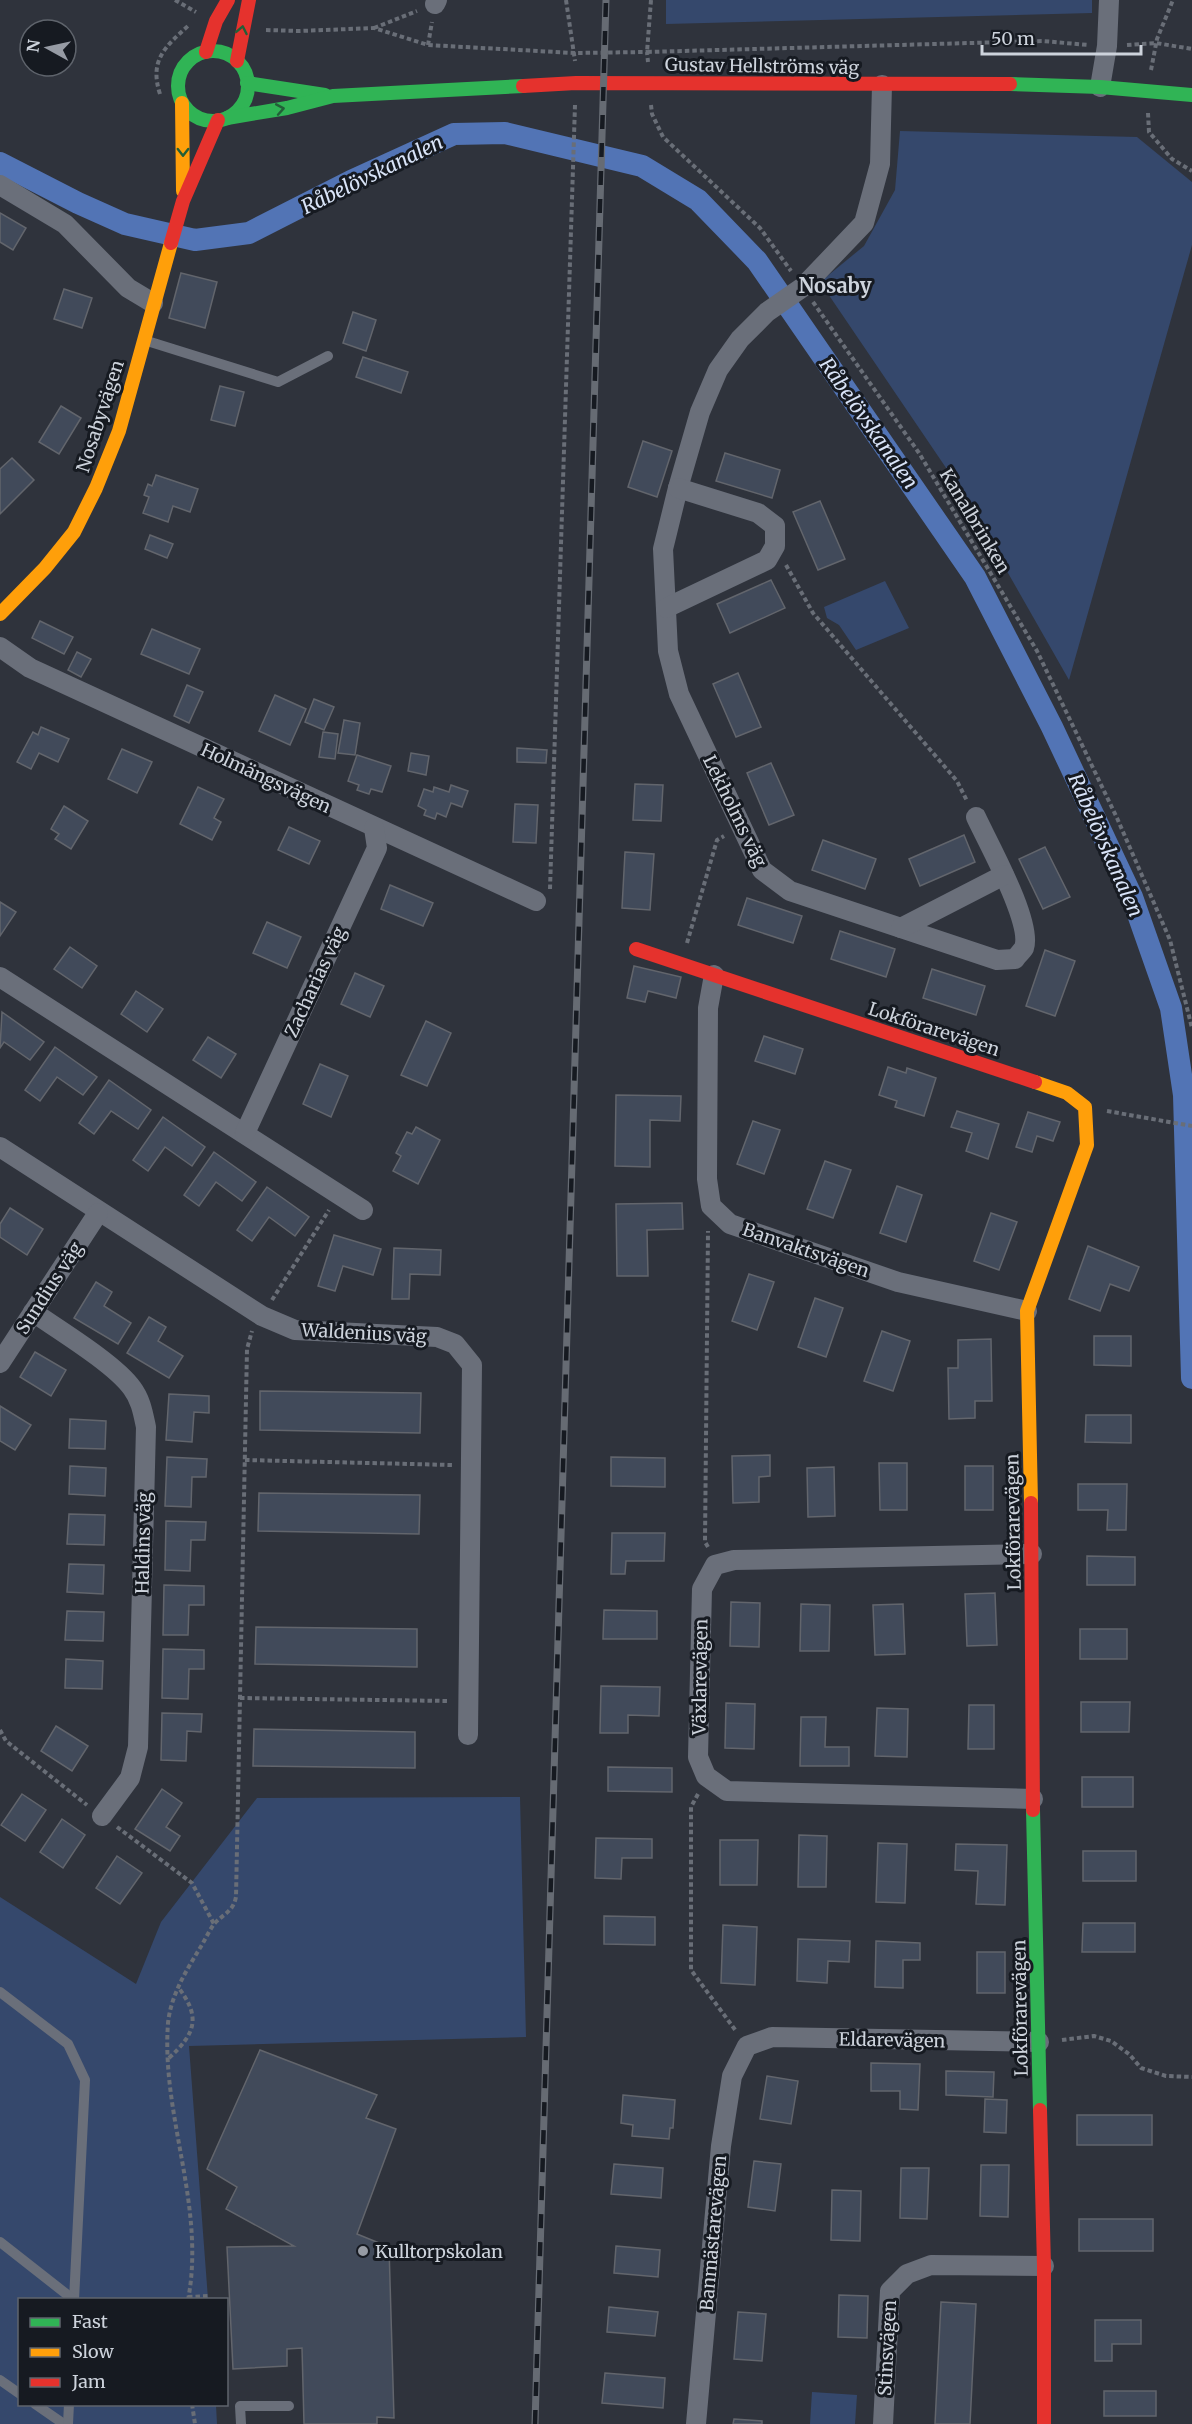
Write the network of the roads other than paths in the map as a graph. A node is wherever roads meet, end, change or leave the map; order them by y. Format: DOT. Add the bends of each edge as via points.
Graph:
graph roads {
  1 [pos="228,0"];
  2 [pos="249,0"];
  3 [pos="1109,0"];
  4 [pos="206,52"];
  5 [pos="237,61"];
  6 [pos="247,83"];
  7 [pos="882,85"];
  8 [pos="1100,87"];
  9 [pos="1192,95"];
  10 [pos="333,96"];
  11 [pos="182,103"];
  12 [pos="223,119"];
  13 [pos="0,185"];
  14 [pos="183,201"];
  15 [pos="153,303"];
  16 [pos="143,340"];
  17 [pos="328,357"];
  18 [pos="678,488"];
  19 [pos="666,608"];
  20 [pos="0,614"];
  21 [pos="0,647"];
  22 [pos="976,818"];
  23 [pos="374,828"];
  24 [pos="1004,875"];
  25 [pos="536,901"];
  26 [pos="902,928"];
  27 [pos="636,949"];
  28 [pos="714,975"];
  29 [pos="0,977"];
  30 [pos="244,1133"];
  31 [pos="0,1147"];
  32 [pos="363,1210"];
  33 [pos="99,1213"];
  34 [pos="1027,1311"];
  35 [pos="33,1312"];
  36 [pos="0,1364"];
  37 [pos="1032,1554"];
  38 [pos="468,1735"];
  39 [pos="1033,1799"];
  40 [pos="102,1816"];
  41 [pos="0,1992"];
  42 [pos="1039,2042"];
  43 [pos="747,2046"];
  44 [pos="0,2242"];
  45 [pos="1044,2266"];
  46 [pos="71,2298"];
  47 [pos="74,2298"];
  48 [pos="0,2380"];
  49 [pos="18,2393"];
  50 [pos="38,2406"];
  51 [pos="69,2406"];
  52 [pos="289,2406"];
  53 [pos="66,2424"];
  54 [pos="241,2424"];
  55 [pos="696,2424"];
  56 [pos="883,2424"];
  57 [pos="1044,2424"];
  1 -- 4 [label="street"];
  5 -- 2 [label="street, one-way"];
  3 -- 8 [label="street"];
  4 -- 5 [label="street" via="223,53"];
  4 -- 11 [label="street" via="191,59 181,72 178,87"];
  5 -- 6 [label="street"];
  6 -- 10 [label="street, Gustav Hellströms väg"];
  6 -- 12 [label="street" via="243,104"];
  7 -- 8 [label="street, Gustav Hellströms väg"];
  7 -- 10 [label="street, Gustav Hellströms väg" via="576,82"];
  7 -- 18 [label="street, Lekholms väg" via="880,164 864,223 799,289 767,312 740,339 718,370 700,412"];
  8 -- 9 [label="street, Gustav Hellströms väg"];
  12 -- 10 [label="street, Gustav Hellströms väg, one-way"];
  11 -- 12 [label="street" via="198,117"];
  11 -- 14 [label="street, Nosabyvägen, one-way"];
  12 -- 14 [label="street, Nosabyvägen"];
  13 -- 15 [label="street" via="65,224 128,288"];
  14 -- 15 [label="street, Nosabyvägen"];
  15 -- 16 [label="street, Nosabyvägen"];
  16 -- 17 [label="lane" via="278,381"];
  16 -- 20 [label="street, Nosabyvägen" via="119,431 74,532"];
  18 -- 19 [label="street, Lekholms väg" via="663,549"];
  18 -- 19 [label="street" via="758,513 775,526 775,546 767,560"];
  19 -- 26 [label="street, Lekholms väg" via="668,651 679,694 762,870 790,891"];
  21 -- 23 [label="street, Holmängsvägen" via="30,668"];
  22 -- 24 [label="street, Lekholms väg"];
  23 -- 25 [label="street, Holmängsvägen"];
  23 -- 30 [label="street, Zacharias väg" via="377,848"];
  24 -- 26 [label="street"];
  24 -- 26 [label="street, Lekholms väg" via="1025,925 1024,948 1015,959 997,960"];
  27 -- 28 [label="street, Lokförarevägen"];
  28 -- 34 [label="street, Banvaktsvägen" via="708,1019 707,1179 711,1206 730,1224 898,1282"];
  28 -- 34 [label="street, Lokförarevägen" via="1067,1093 1085,1107 1087,1145"];
  29 -- 30 [label="street"];
  30 -- 32 [label="street"];
  31 -- 33 [label="street, Waldenius väg"];
  33 -- 35 [label="street, Sundius väg"];
  33 -- 38 [label="street, Waldenius väg" via="262,1316 295,1330 437,1337 455,1344 472,1365"];
  34 -- 37 [label="street, Lokförarevägen"];
  35 -- 36 [label="street, Sundius väg"];
  35 -- 40 [label="street, Haldins väg" via="132,1387 146,1427 138,1747 130,1778"];
  37 -- 39 [label="street, Lokförarevägen"];
  37 -- 39 [label="street, Växlarevägen" via="734,1560 715,1564 702,1589 698,1757 706,1776 728,1791"];
  39 -- 42 [label="street, Lokförarevägen"];
  41 -- 47 [label="lane" via="68,2044 85,2080"];
  42 -- 43 [label="street, Eldarevägen" via="772,2037"];
  42 -- 45 [label="street, Lokförarevägen"];
  43 -- 55 [label="street, Banmästarevägen" via="732,2076 721,2146"];
  44 -- 46 [label="lane"];
  45 -- 56 [label="street, Stinsvägen" via="931,2265 907,2274 890,2291"];
  45 -- 57 [label="street, Lokförarevägen"];
  48 -- 49 [label="lane"];
  50 -- 53 [label="lane"];
  51 -- 53 [label="lane"];
  52 -- 54 [label="lane" via="240,2406"];
}
